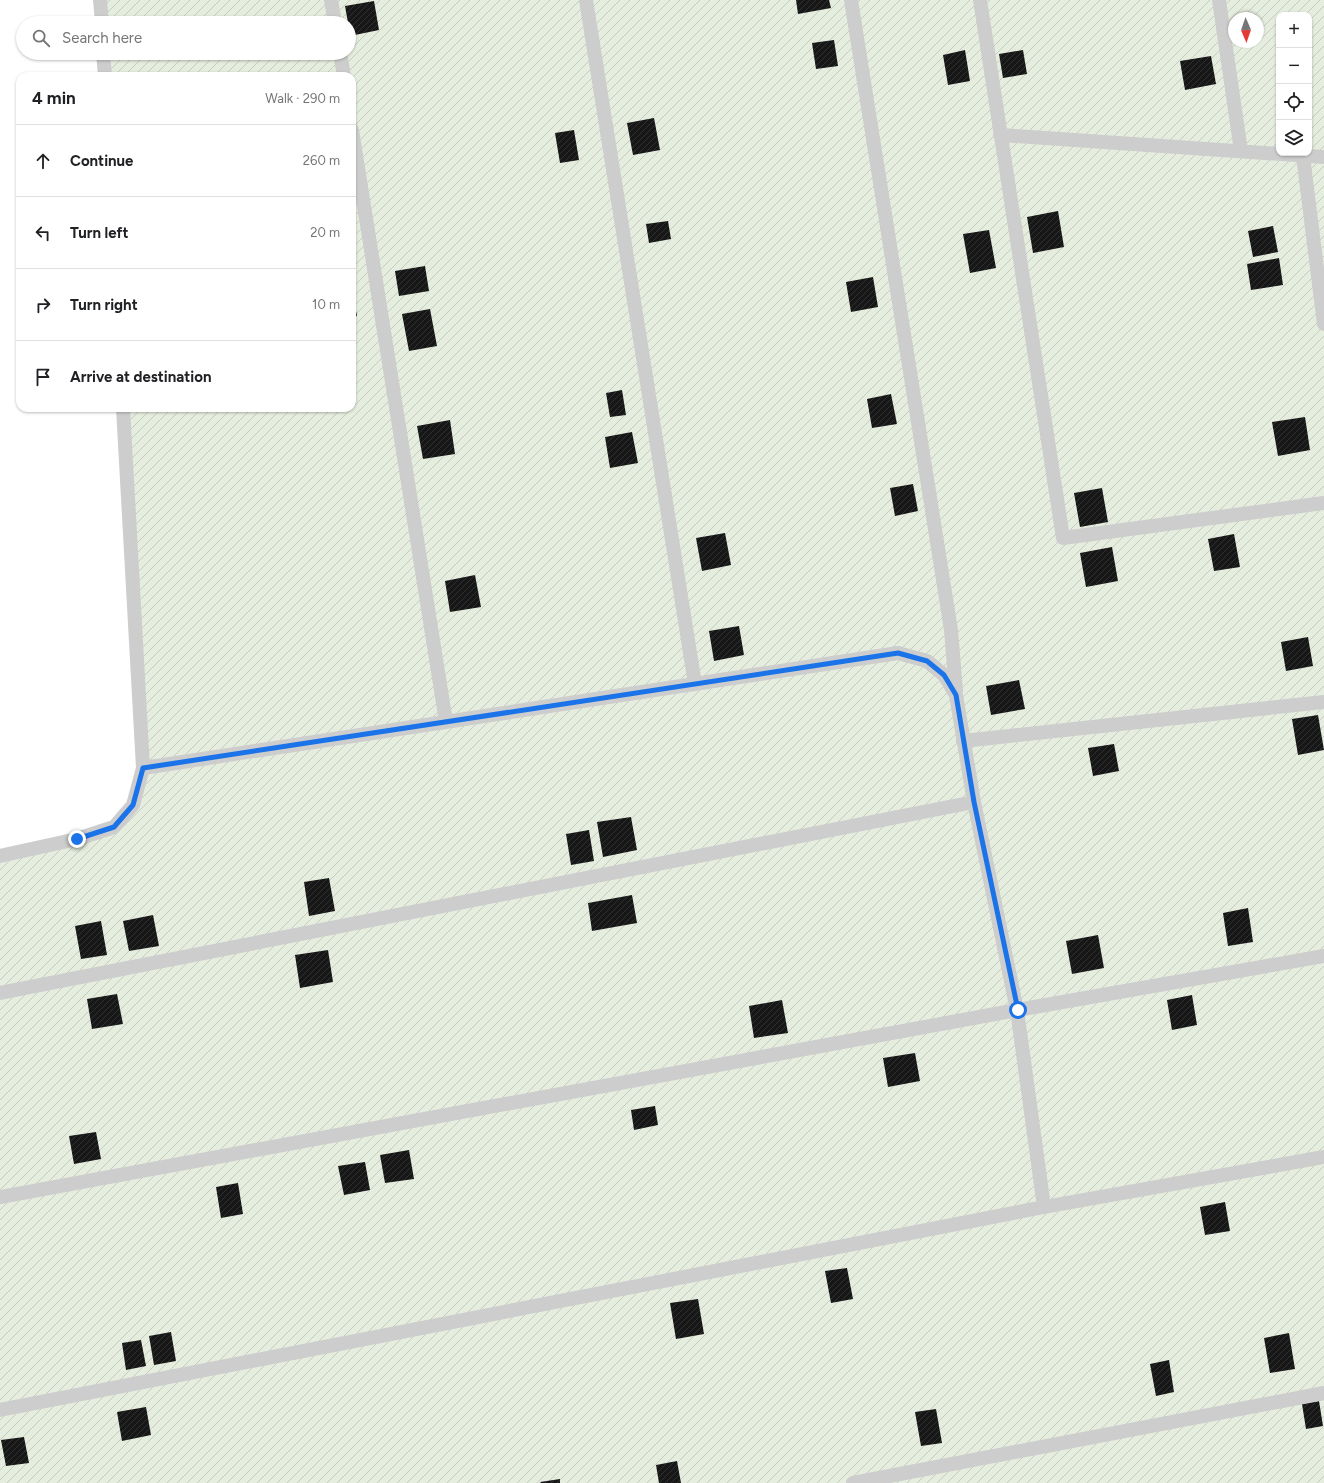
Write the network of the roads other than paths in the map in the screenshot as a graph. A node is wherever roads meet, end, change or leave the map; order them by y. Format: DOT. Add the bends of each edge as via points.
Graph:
graph roads {
  1 [pos="100,0"];
  2 [pos="332,0"];
  3 [pos="586,0"];
  4 [pos="851,0"];
  5 [pos="980,0"];
  6 [pos="1219,0"];
  7 [pos="101,16"];
  8 [pos="334,16"];
  9 [pos="104,60"];
  10 [pos="341,60"];
  11 [pos="105,72"];
  12 [pos="343,72"];
  13 [pos="1000,135"];
  14 [pos="1241,151"];
  15 [pos="1276,154"];
  16 [pos="356,155"];
  17 [pos="1303,156"];
  18 [pos="1324,157"];
  19 [pos="1324,324"];
  20 [pos="123,412"];
  21 [pos="1324,504"];
  22 [pos="695,684"];
  23 [pos="956,695"];
  24 [pos="1324,702"];
  25 [pos="446,722"];
  26 [pos="963,741"];
  27 [pos="143,768"];
  28 [pos="974,802"];
  29 [pos="0,856"];
  30 [pos="1324,956"];
  31 [pos="0,993"];
  32 [pos="1018,1010"];
  33 [pos="1324,1158"];
  34 [pos="0,1197"];
  35 [pos="1044,1207"];
  36 [pos="1324,1393"];
  37 [pos="0,1410"];
  38 [pos="853,1483"];
  1 -- 7 [label="lane"];
  2 -- 8 [label="lane"];
  3 -- 22 [label="lane"];
  4 -- 23 [label="lane" via="951,630"];
  5 -- 13 [label="lane"];
  6 -- 14 [label="lane"];
  9 -- 11 [label="lane"];
  10 -- 12 [label="lane"];
  13 -- 14 [label="lane"];
  13 -- 21 [label="lane" via="1063,538"];
  14 -- 15 [label="lane"];
  16 -- 25 [label="lane"];
  17 -- 18 [label="lane"];
  17 -- 19 [label="lane"];
  20 -- 27 [label="lane"];
  22 -- 23 [label="lane" via="898,653 927,661 944,675"];
  22 -- 25 [label="lane"];
  23 -- 26 [label="lane"];
  24 -- 26 [label="lane"];
  25 -- 27 [label="lane"];
  26 -- 28 [label="lane"];
  27 -- 29 [label="lane" via="133,805 114,827 77,839"];
  28 -- 31 [label="lane"];
  28 -- 32 [label="lane"];
  30 -- 32 [label="lane"];
  32 -- 34 [label="lane"];
  32 -- 35 [label="lane"];
  33 -- 35 [label="lane"];
  35 -- 37 [label="lane"];
  36 -- 38 [label="lane"];
}
